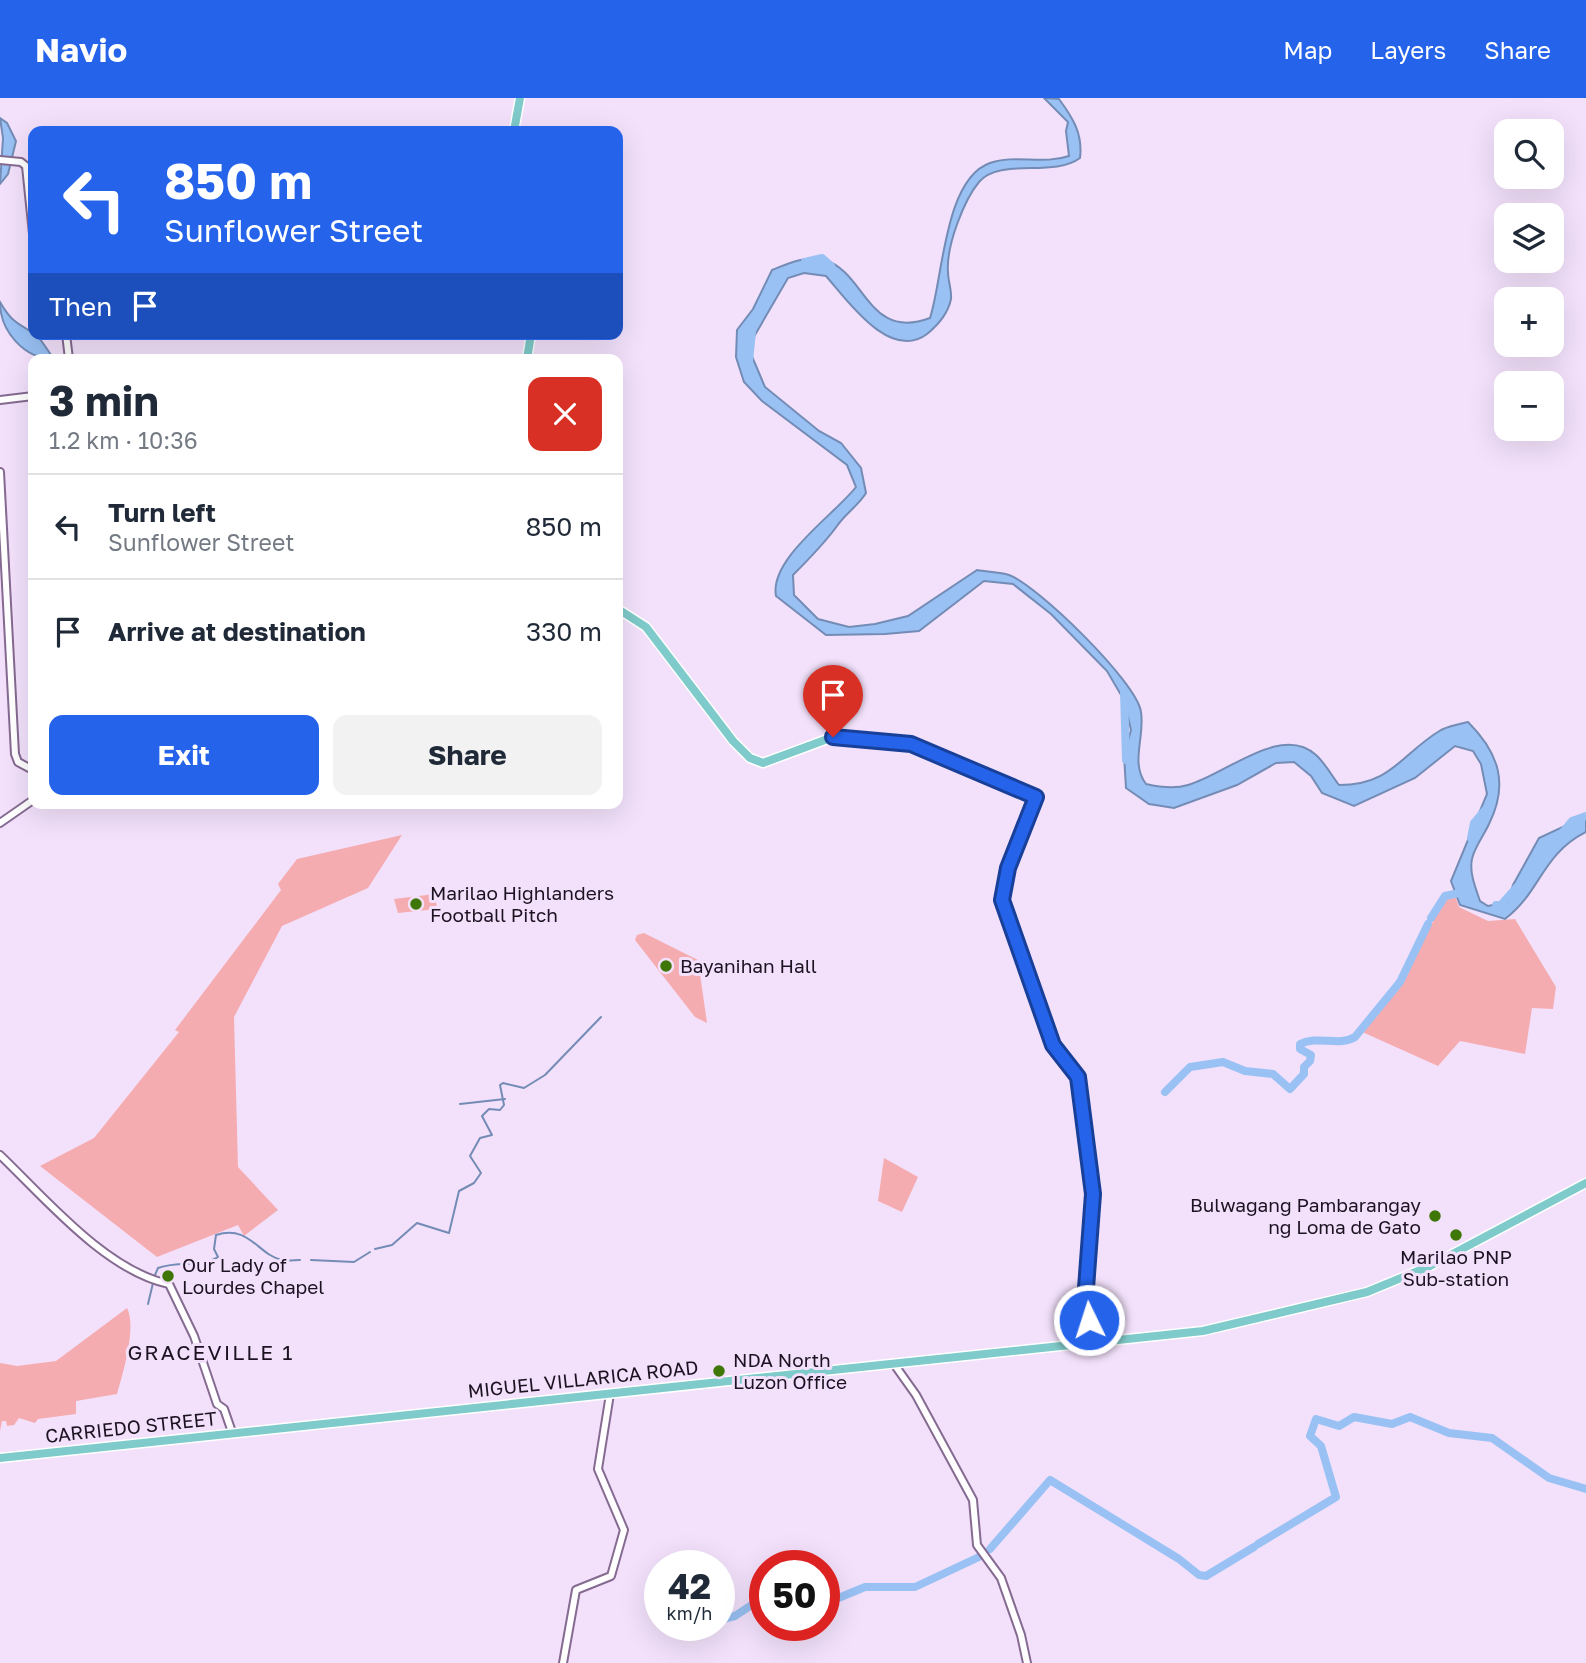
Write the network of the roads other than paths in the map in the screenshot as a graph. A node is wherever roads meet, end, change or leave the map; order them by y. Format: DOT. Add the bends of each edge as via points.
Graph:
graph roads {
  1 [pos="520,98"];
  2 [pos="515,126"];
  3 [pos="0,160"];
  4 [pos="28,180"];
  5 [pos="28,397"];
  6 [pos="0,400"];
  7 [pos="0,472"];
  8 [pos="623,613"];
  9 [pos="28,767"];
  10 [pos="28,803"];
  11 [pos="0,823"];
  12 [pos="0,1155"];
  13 [pos="1586,1183"];
  14 [pos="1098,1343"];
  15 [pos="894,1364"];
  16 [pos="610,1394"];
  17 [pos="266,1427"];
  18 [pos="232,1432"];
  19 [pos="0,1458"];
  20 [pos="563,1663"];
  21 [pos="1027,1663"];
  1 -- 2 [label="main road"];
  3 -- 4 [label="street" via="21,162"];
  5 -- 6 [label="street"];
  7 -- 9 [label="street" via="15,754"];
  8 -- 14 [label="main road" via="650,632 733,741 756,762 833,737 921,750 1036,797 1008,868 1002,900 1053,1045 1078,1077 1093,1194 1086,1301"];
  10 -- 11 [label="street"];
  12 -- 18 [label="street" via="90,1240 132,1268 169,1284"];
  13 -- 14 [label="main road, MIGUEL VILLARICA ROAD" via="1430,1266 1367,1292 1203,1331"];
  14 -- 15 [label="main road, MIGUEL VILLARICA ROAD"];
  15 -- 16 [label="main road, MIGUEL VILLARICA ROAD"];
  15 -- 21 [label="street" via="973,1500 977,1545 1001,1578"];
  16 -- 17 [label="main road, MIGUEL VILLARICA ROAD"];
  16 -- 20 [label="street" via="598,1469 624,1530 611,1576 576,1590"];
  17 -- 18 [label="main road, CARRIEDO STREET"];
  18 -- 19 [label="main road, CARRIEDO STREET"];
}
